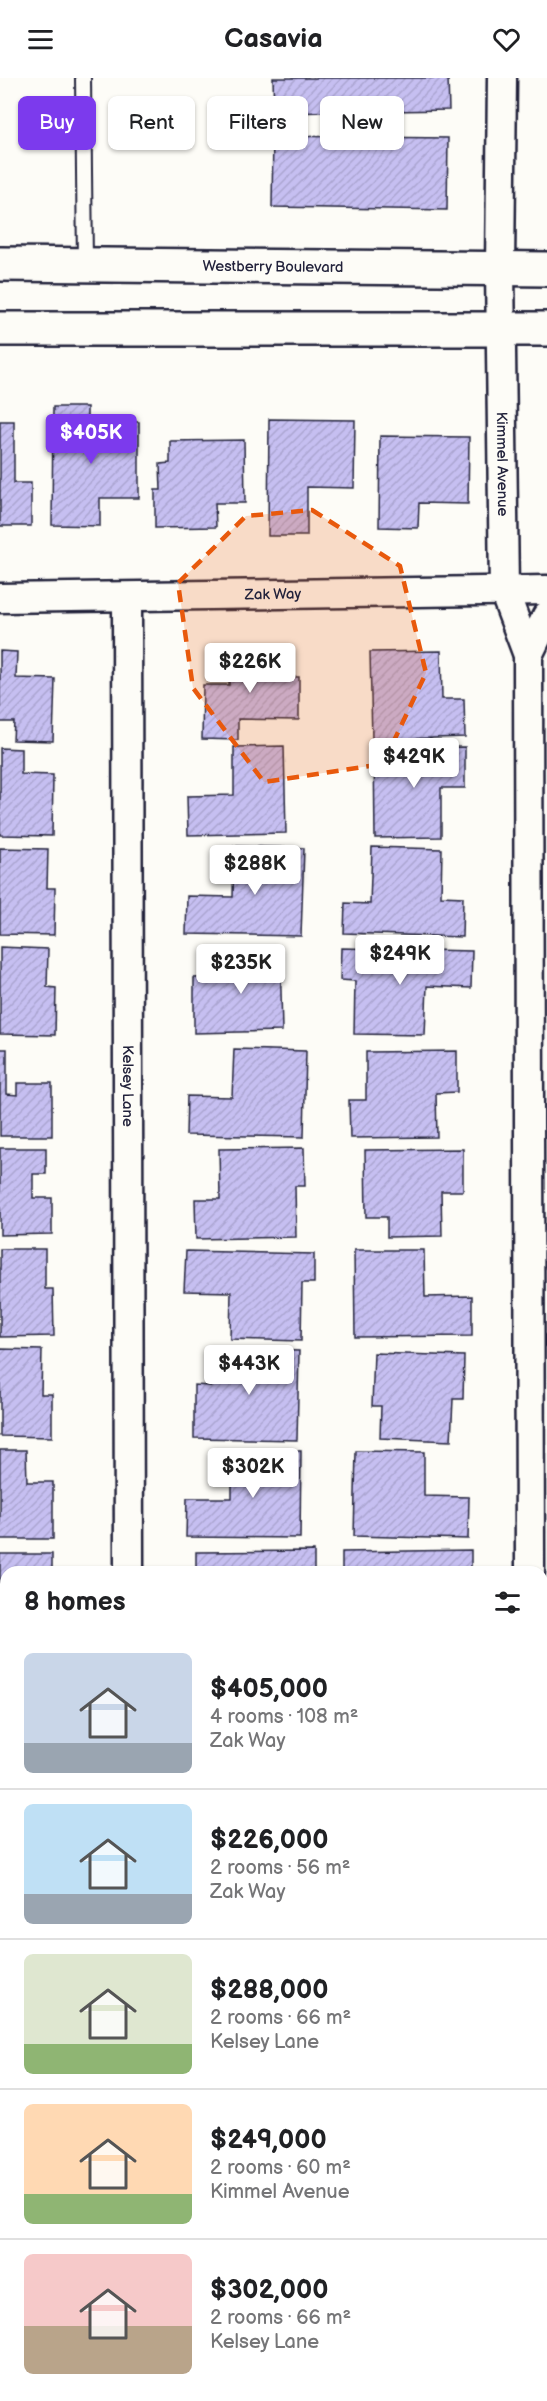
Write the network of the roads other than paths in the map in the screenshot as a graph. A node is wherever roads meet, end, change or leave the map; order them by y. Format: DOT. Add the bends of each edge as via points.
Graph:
graph roads {
  1 [pos="83,78"];
  2 [pos="502,78"];
  3 [pos="85,263"];
  4 [pos="0,264"];
  5 [pos="500,269"];
  6 [pos="547,269"];
  7 [pos="501,328"];
  8 [pos="0,329"];
  9 [pos="547,329"];
  10 [pos="547,590"];
  11 [pos="504,591"];
  12 [pos="0,598"];
  13 [pos="127,598"];
  14 [pos="547,616"];
  15 [pos="528,655"];
  16 [pos="129,1566"];
  17 [pos="530,1566"];
  1 -- 3 [label="lane"];
  2 -- 5 [label="street, Kimmel Avenue"];
  3 -- 4 [label="street, Westberry Boulevard"];
  3 -- 5 [label="street, Westberry Boulevard"];
  5 -- 6 [label="street, Westberry Boulevard"];
  5 -- 7 [label="street, Kimmel Avenue"];
  7 -- 8 [label="street"];
  7 -- 9 [label="street"];
  7 -- 11 [label="street, Kimmel Avenue"];
  10 -- 11 [label="street, Zak Way"];
  11 -- 13 [label="street, Zak Way"];
  11 -- 15 [label="street, Kimmel Avenue"];
  12 -- 13 [label="street, Zak Way"];
  13 -- 16 [label="street, Kelsey Lane"];
  14 -- 15 [label="street, Kimmel Avenue"];
  15 -- 17 [label="street, Kimmel Avenue"];
}
